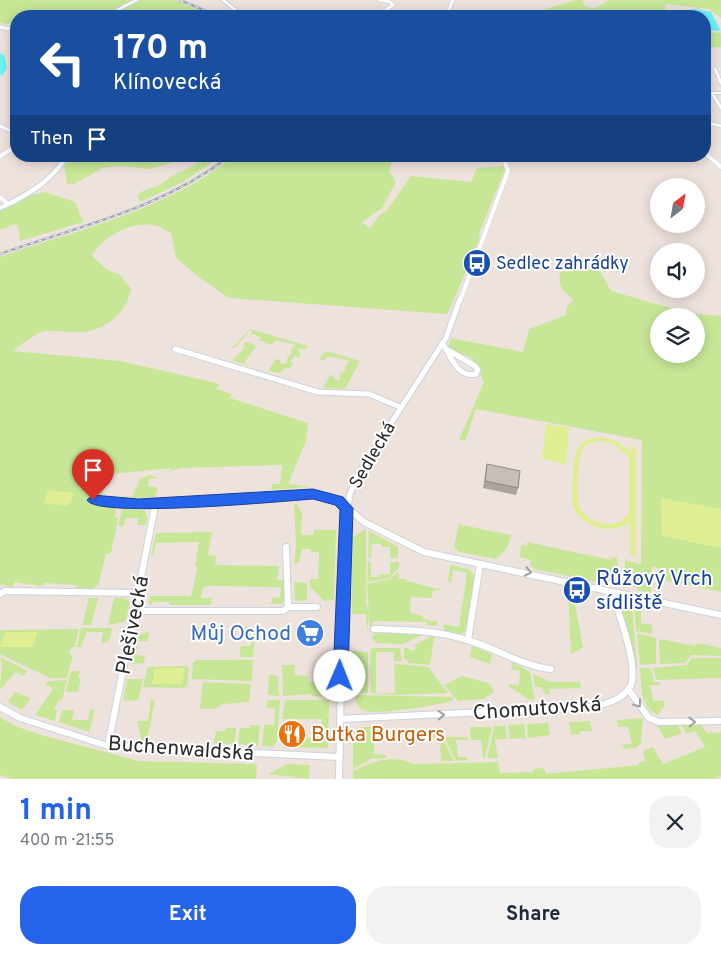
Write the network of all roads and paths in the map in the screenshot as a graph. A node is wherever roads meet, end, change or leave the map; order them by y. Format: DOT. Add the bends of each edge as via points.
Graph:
graph roads {
  1 [pos="137,0"];
  2 [pos="224,0"];
  3 [pos="379,0"];
  4 [pos="117,10"];
  5 [pos="236,10"];
  6 [pos="386,10"];
  7 [pos="715,68"];
  8 [pos="720,75"];
  9 [pos="721,83"];
  10 [pos="712,94"];
  11 [pos="721,94"];
  12 [pos="721,108"];
  13 [pos="711,158"];
  14 [pos="62,162"];
  15 [pos="505,162"];
  16 [pos="721,167"];
  17 [pos="0,197"];
  18 [pos="8,204"];
  19 [pos="0,208"];
  20 [pos="442,343"];
  21 [pos="175,349"];
  22 [pos="445,349"];
  23 [pos="400,407"];
  24 [pos="93,500"];
  25 [pos="156,503"];
  26 [pos="346,508"];
  27 [pos="286,548"];
  28 [pos="480,564"];
  29 [pos="612,592"];
  30 [pos="138,593"];
  31 [pos="0,594"];
  32 [pos="288,607"];
  33 [pos="317,607"];
  34 [pos="135,611"];
  35 [pos="721,614"];
  36 [pos="374,629"];
  37 [pos="468,640"];
  38 [pos="551,669"];
  39 [pos="628,689"];
  40 [pos="0,707"];
  41 [pos="340,720"];
  42 [pos="721,721"];
  43 [pos="108,746"];
  44 [pos="339,757"];
  45 [pos="339,779"];
  1 -- 4 [label="street"];
  2 -- 5 [label="street"];
  3 -- 6 [label="street" via="390,2 392,6"];
  7 -- 8 [label="street"];
  8 -- 9 [label="street"];
  10 -- 11 [label="street"];
  10 -- 12 [label="street"];
  13 -- 16 [label="street"];
  14 -- 18 [label="street" via="30,194"];
  15 -- 20 [label="street, Sedlecká" via="508,171"];
  17 -- 18 [label="street"];
  18 -- 19 [label="street"];
  20 -- 22 [label="street"];
  20 -- 23 [label="street, Sedlecká"];
  21 -- 23 [label="street" via="318,392 369,394"];
  22 -- 22 [label="street" via="459,370 468,375 476,374 475,366"];
  23 -- 26 [label="street, Sedlecká" via="359,473"];
  24 -- 25 [label="street"];
  25 -- 26 [label="street" via="313,494 334,498"];
  25 -- 30 [label="street, Plešivecká"];
  26 -- 28 [label="street" via="373,527 416,548"];
  26 -- 41 [label="street, Sedlecká"];
  27 -- 32 [label="street"];
  28 -- 29 [label="street, one-way"];
  28 -- 37 [label="street"];
  29 -- 35 [label="street"];
  29 -- 39 [label="street" via="633,674"];
  30 -- 31 [label="street" via="5,591"];
  30 -- 34 [label="street, Plešivecká"];
  32 -- 33 [label="street"];
  32 -- 34 [label="street" via="283,611"];
  34 -- 43 [label="street, Plešivecká"];
  36 -- 37 [label="street" via="426,631"];
  37 -- 38 [label="street" via="535,667"];
  41 -- 39 [label="street, Chomutovská, one-way" via="600,706 618,698"];
  39 -- 42 [label="street, one-way" via="649,718 659,722"];
  40 -- 43 [label="street, Buchenwaldská" via="20,718"];
  41 -- 44 [label="street, Sedlecká"];
  43 -- 44 [label="street, Buchenwaldská"];
  44 -- 45 [label="street, Sedlecká"];
}
